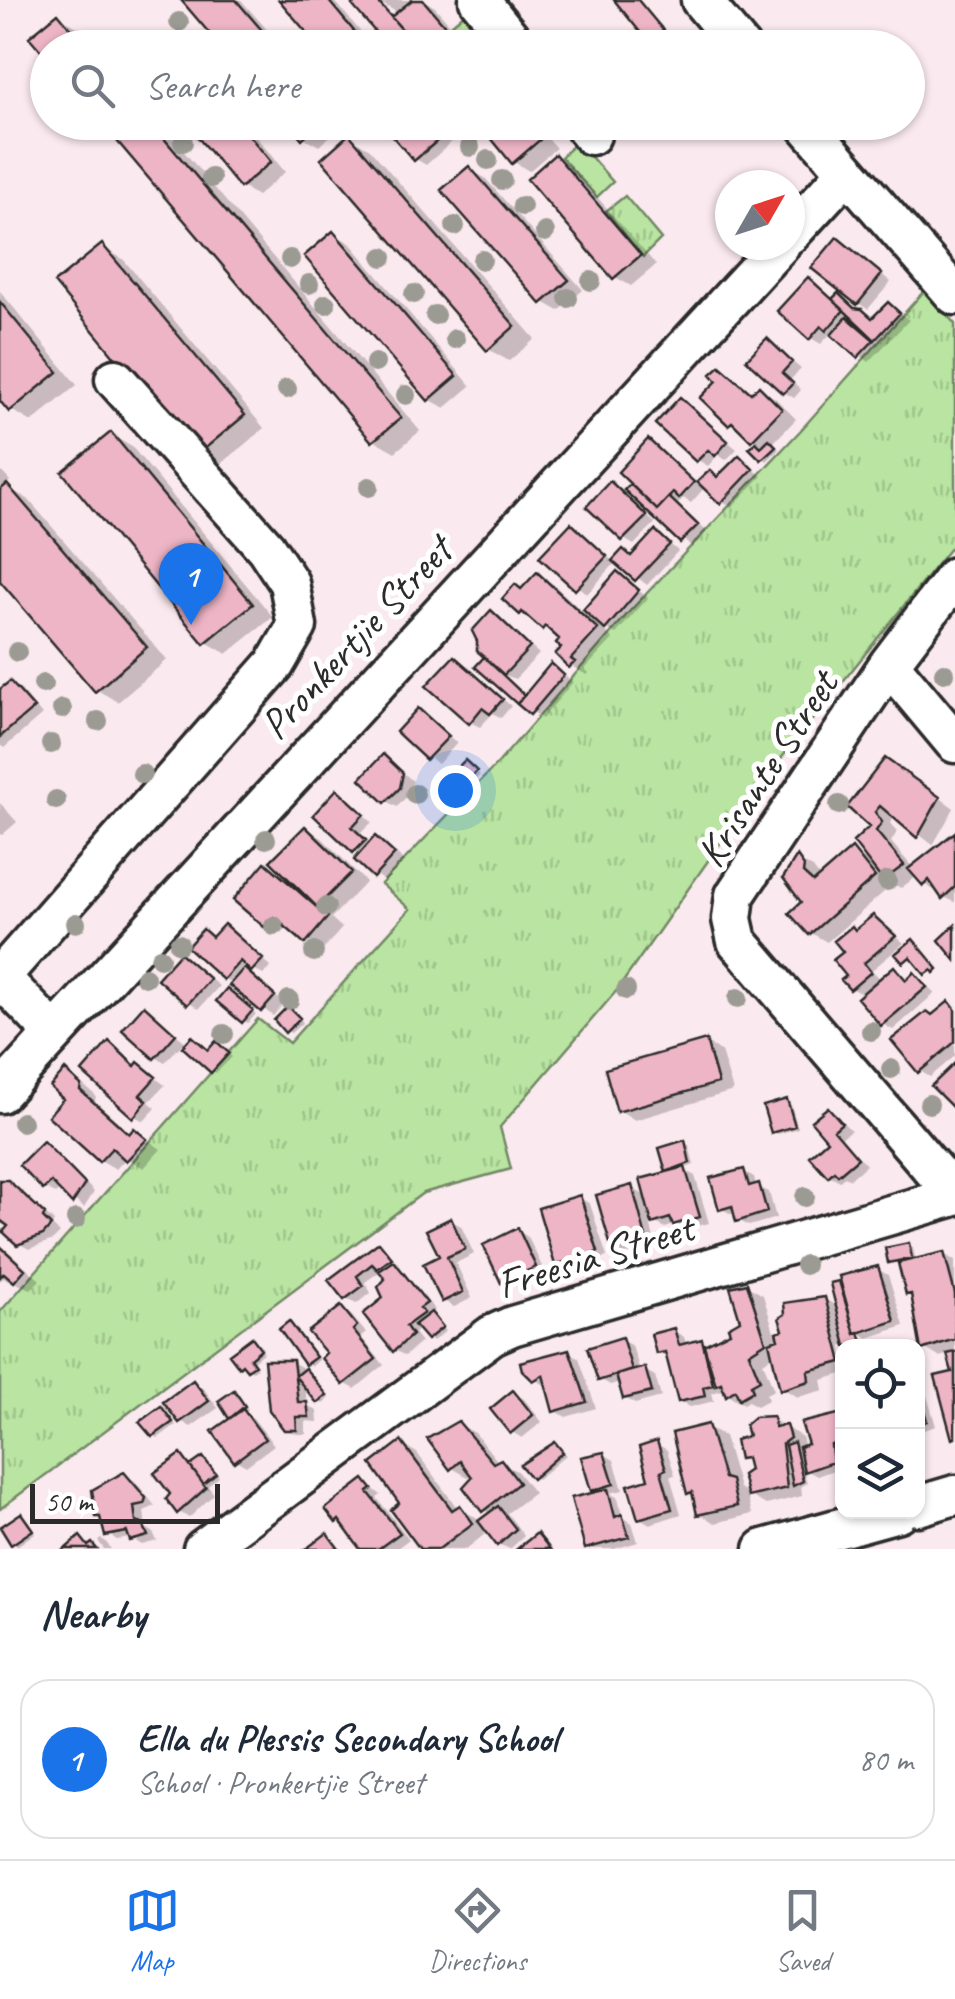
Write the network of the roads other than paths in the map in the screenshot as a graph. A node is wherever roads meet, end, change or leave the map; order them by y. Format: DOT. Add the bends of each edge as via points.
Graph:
graph roads {
  1 [pos="478,0"];
  2 [pos="701,0"];
  3 [pos="503,30"];
  4 [pos="726,30"];
  5 [pos="819,140"];
  6 [pos="846,173"];
  7 [pos="805,218"];
  8 [pos="766,260"];
  9 [pos="955,295"];
  10 [pos="115,379"];
  11 [pos="955,577"];
  12 [pos="889,664"];
  13 [pos="955,743"];
  14 [pos="0,977"];
  15 [pos="54,1033"];
  16 [pos="0,1094"];
  17 [pos="955,1196"];
  18 [pos="955,1496"];
  19 [pos="925,1504"];
  20 [pos="873,1519"];
  21 [pos="203,1549"];
  22 [pos="764,1549"];
  1 -- 3 [label="street"];
  2 -- 4 [label="street"];
  5 -- 6 [label="street"];
  6 -- 7 [label="street"];
  6 -- 9 [label="street"];
  8 -- 15 [label="street, Pronkertjie Street"];
  10 -- 14 [label="street" via="266,548 289,583 297,626 275,664"];
  11 -- 12 [label="street, Krisante Street"];
  12 -- 13 [label="street"];
  12 -- 17 [label="street, Krisante Street" via="734,896 732,920 737,941"];
  14 -- 15 [label="street"];
  15 -- 16 [label="street, Pronkertjie Street"];
  17 -- 21 [label="street, Freesia Street" via="492,1334"];
  18 -- 19 [label="street"];
  20 -- 22 [label="street"];
}
